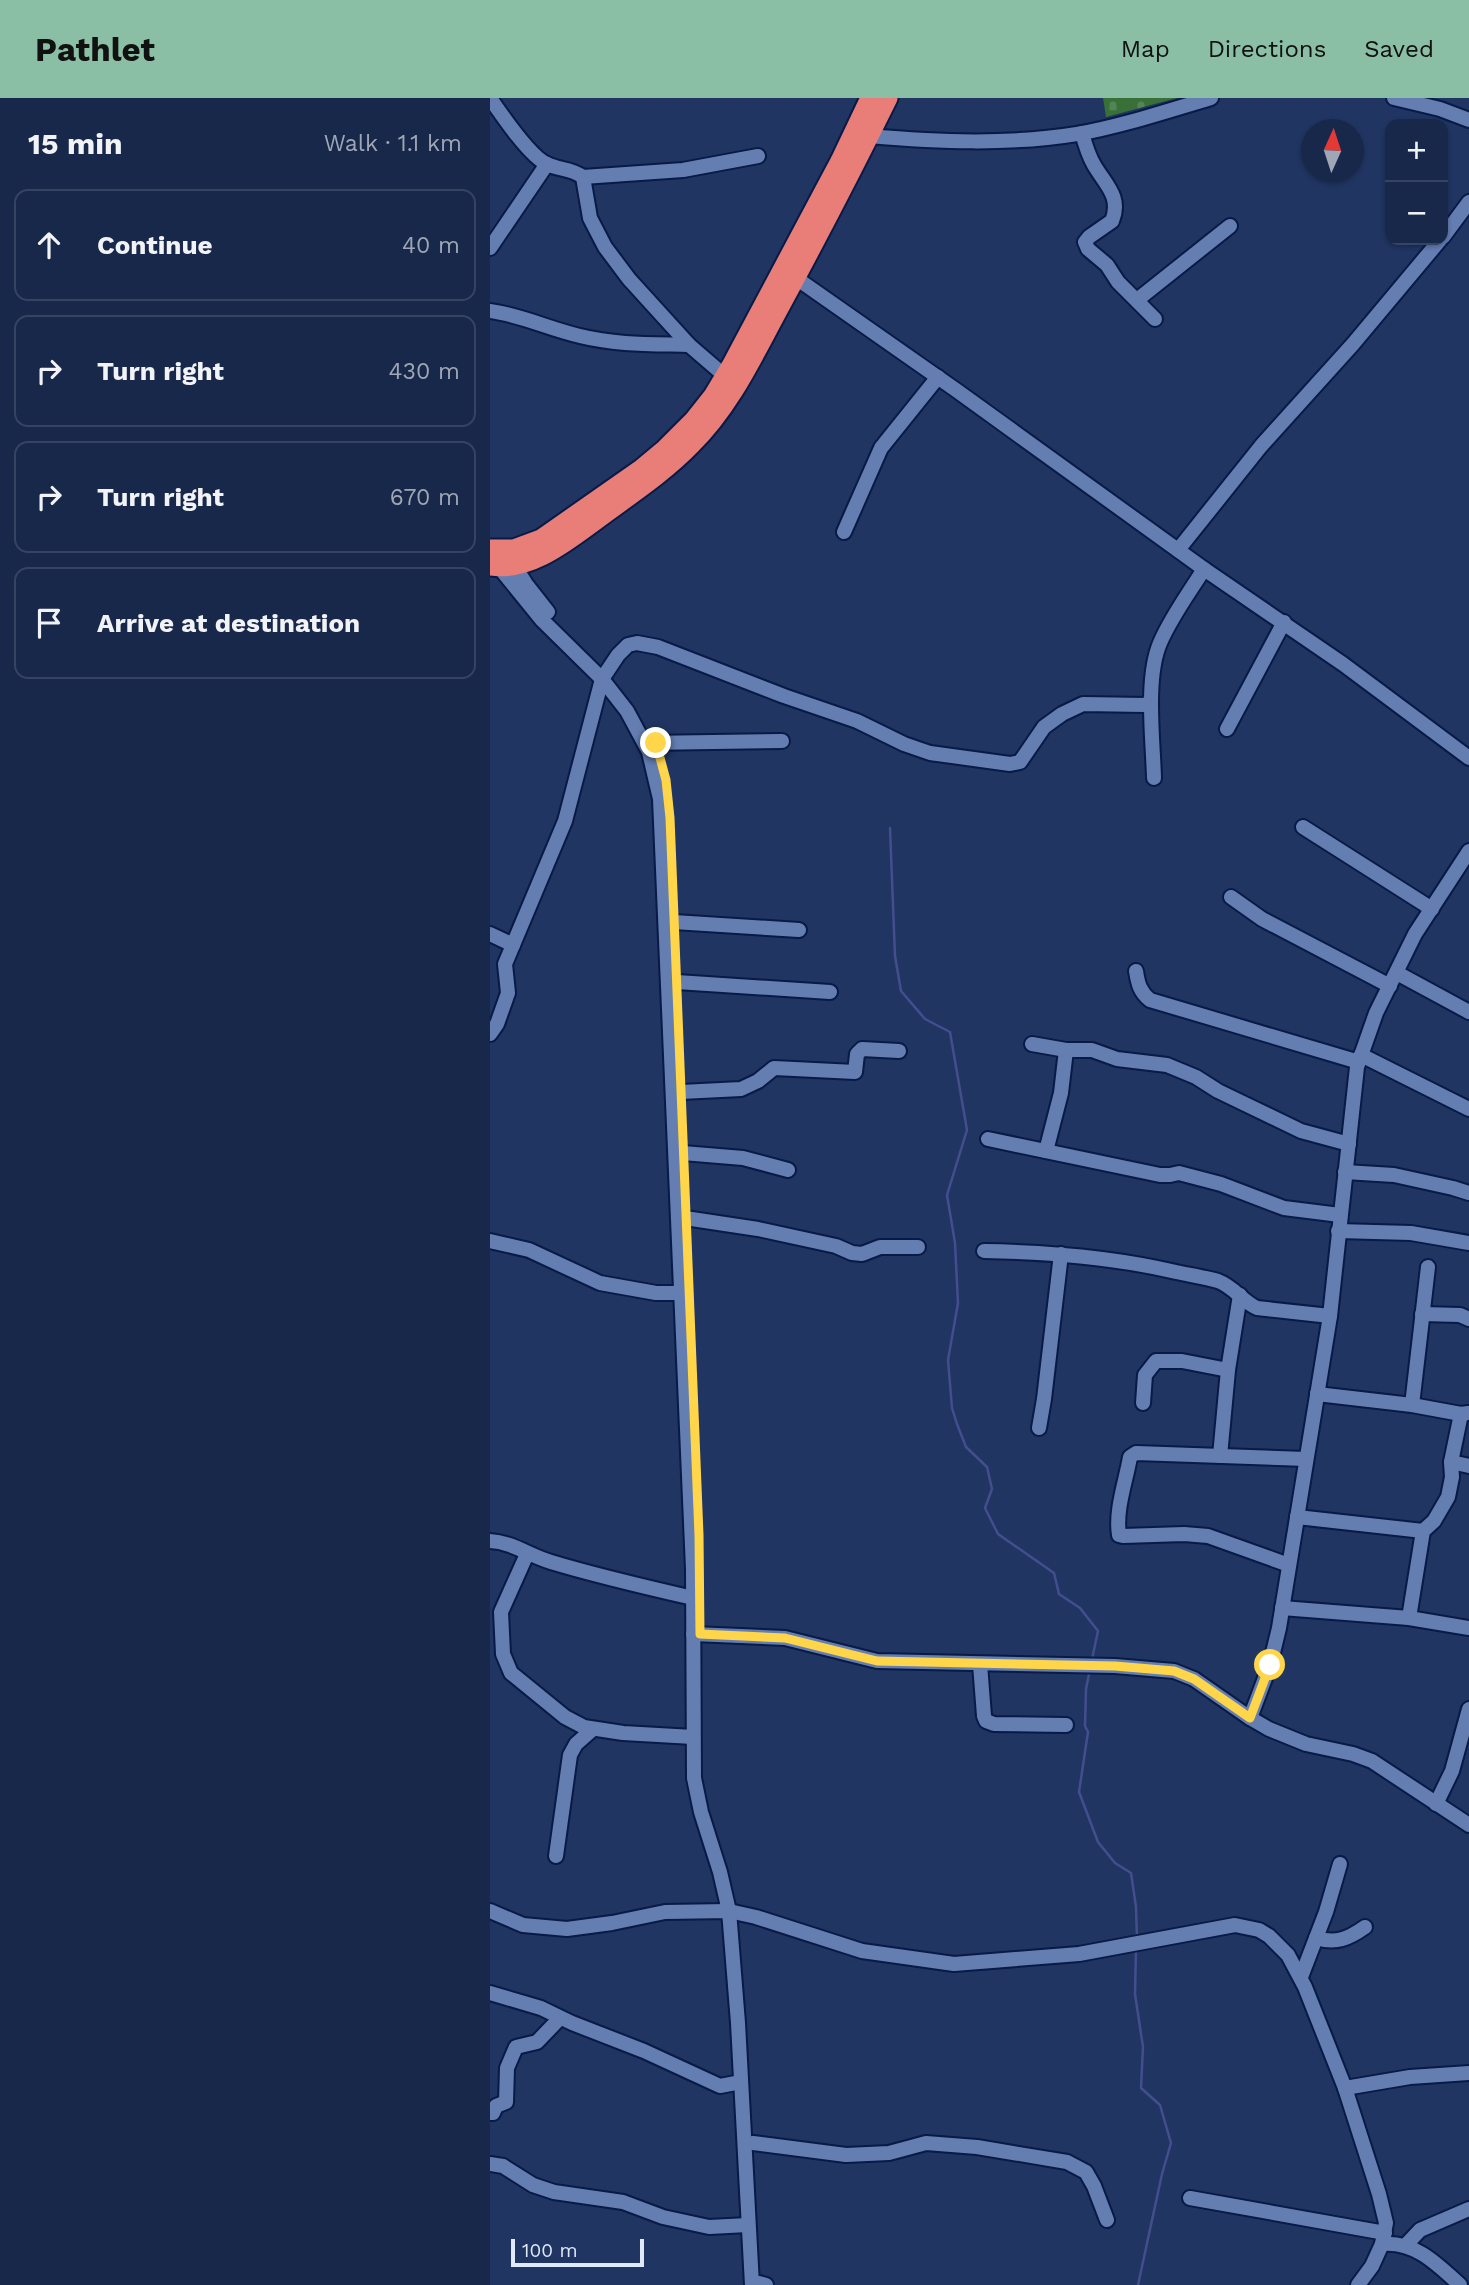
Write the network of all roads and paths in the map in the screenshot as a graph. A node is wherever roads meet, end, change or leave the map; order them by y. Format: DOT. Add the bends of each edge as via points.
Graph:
graph roads {
  1 [pos="490,98"];
  2 [pos="870,98"];
  3 [pos="888,98"];
  4 [pos="1211,98"];
  5 [pos="1394,98"];
  6 [pos="1469,120"];
  7 [pos="1082,133"];
  8 [pos="869,136"];
  9 [pos="758,156"];
  10 [pos="547,164"];
  11 [pos="583,177"];
  12 [pos="1469,202"];
  13 [pos="1230,226"];
  14 [pos="1448,229"];
  15 [pos="1435,245"];
  16 [pos="490,248"];
  17 [pos="796,278"];
  18 [pos="1137,300"];
  19 [pos="490,311"];
  20 [pos="1155,319"];
  21 [pos="689,345"];
  22 [pos="725,376"];
  23 [pos="938,377"];
  24 [pos="844,532"];
  25 [pos="490,549"];
  26 [pos="1178,550"];
  27 [pos="501,566"];
  28 [pos="1204,569"];
  29 [pos="1284,622"];
  30 [pos="605,676"];
  31 [pos="1151,701"];
  32 [pos="1227,729"];
  33 [pos="782,741"];
  34 [pos="651,743"];
  35 [pos="1469,758"];
  36 [pos="1154,778"];
  37 [pos="1303,827"];
  38 [pos="1469,851"];
  39 [pos="1231,897"];
  40 [pos="1432,909"];
  41 [pos="674,922"];
  42 [pos="799,930"];
  43 [pos="490,934"];
  44 [pos="513,944"];
  45 [pos="1136,971"];
  46 [pos="1394,979"];
  47 [pos="677,982"];
  48 [pos="830,992"];
  49 [pos="1469,1012"];
  50 [pos="490,1034"];
  51 [pos="1032,1044"];
  52 [pos="1066,1050"];
  53 [pos="899,1051"];
  54 [pos="1360,1058"];
  55 [pos="681,1093"];
  56 [pos="1469,1109"];
  57 [pos="988,1139"];
  58 [pos="1349,1144"];
  59 [pos="1046,1151"];
  60 [pos="683,1153"];
  61 [pos="789,1170"];
  62 [pos="1345,1172"];
  63 [pos="1469,1193"];
  64 [pos="1340,1215"];
  65 [pos="685,1219"];
  66 [pos="1338,1231"];
  67 [pos="490,1241"];
  68 [pos="1469,1243"];
  69 [pos="918,1247"];
  70 [pos="984,1251"];
  71 [pos="1061,1254"];
  72 [pos="1428,1267"];
  73 [pos="681,1293"];
  74 [pos="1240,1295"];
  75 [pos="1422,1314"];
  76 [pos="1330,1316"];
  77 [pos="1469,1319"];
  78 [pos="1228,1370"];
  79 [pos="1317,1394"];
  80 [pos="1143,1403"];
  81 [pos="1412,1405"];
  82 [pos="1465,1413"];
  83 [pos="1039,1428"];
  84 [pos="1220,1456"];
  85 [pos="1306,1459"];
  86 [pos="1451,1462"];
  87 [pos="1469,1466"];
  88 [pos="1297,1517"];
  89 [pos="1423,1531"];
  90 [pos="490,1541"];
  91 [pos="527,1554"];
  92 [pos="1289,1564"];
  93 [pos="693,1598"];
  94 [pos="1282,1608"];
  95 [pos="1409,1618"];
  96 [pos="1469,1628"];
  97 [pos="696,1634"];
  98 [pos="980,1664"];
  99 [pos="1469,1709"];
  100 [pos="1250,1718"];
  101 [pos="1066,1726"];
  102 [pos="593,1729"];
  103 [pos="693,1737"];
  104 [pos="1436,1804"];
  105 [pos="1469,1825"];
  106 [pos="556,1856"];
  107 [pos="1340,1864"];
  108 [pos="490,1911"];
  109 [pos="732,1912"];
  110 [pos="1365,1927"];
  111 [pos="1316,1938"];
  112 [pos="1301,1977"];
  113 [pos="490,1993"];
  114 [pos="560,2018"];
  115 [pos="1469,2073"];
  116 [pos="741,2082"];
  117 [pos="1345,2088"];
  118 [pos="490,2113"];
  119 [pos="753,2143"];
  120 [pos="490,2164"];
  121 [pos="1190,2198"];
  122 [pos="1469,2209"];
  123 [pos="1107,2220"];
  124 [pos="748,2225"];
  125 [pos="1384,2239"];
  126 [pos="1405,2246"];
  127 [pos="759,2285"];
  128 [pos="1358,2285"];
  129 [pos="1460,2285"];
  1 -- 10 [label="street" via="509,127"];
  2 -- 22 [label="highway"];
  3 -- 8 [label="highway"];
  4 -- 7 [label="street"];
  5 -- 6 [label="street"];
  7 -- 8 [label="street" via="984,141"];
  7 -- 18 [label="street" via="1116,203 1112,221 1085,242"];
  8 -- 17 [label="highway"];
  9 -- 11 [label="street" via="683,170"];
  10 -- 11 [label="street"];
  10 -- 16 [label="street"];
  11 -- 21 [label="street" via="590,218 601,241"];
  12 -- 14 [label="street"];
  13 -- 18 [label="street"];
  15 -- 26 [label="street" via="1261,446"];
  17 -- 23 [label="street"];
  17 -- 27 [label="highway" via="733,393 692,445 578,533 536,559"];
  18 -- 20 [label="street"];
  19 -- 21 [label="street" via="615,343"];
  21 -- 22 [label="street"];
  22 -- 25 [label="highway" via="694,420 641,469 541,539 514,549"];
  23 -- 24 [label="street" via="881,447"];
  23 -- 26 [label="street"];
  26 -- 28 [label="street"];
  27 -- 30 [label="street" via="542,620"];
  28 -- 29 [label="street"];
  28 -- 31 [label="street" via="1159,645"];
  29 -- 32 [label="street"];
  29 -- 35 [label="street"];
  30 -- 31 [label="street" via="624,648 648,644 857,721 923,751 1010,764 1020,762 1044,727 1083,704 1145,705"];
  30 -- 34 [label="street" via="629,698"];
  30 -- 44 [label="street" via="563,830"];
  31 -- 36 [label="street"];
  33 -- 34 [label="street"];
  34 -- 41 [label="street" via="668,797"];
  34 -- 73 [label="street" via="662,820"];
  37 -- 40 [label="street"];
  38 -- 40 [label="street"];
  39 -- 46 [label="street" via="1262,919"];
  40 -- 46 [label="street"];
  41 -- 42 [label="street"];
  41 -- 47 [label="street"];
  43 -- 44 [label="street"];
  44 -- 50 [label="street" via="505,964 508,993"];
  45 -- 54 [label="street" via="1143,994 1150,1000"];
  46 -- 49 [label="street"];
  46 -- 54 [label="street"];
  47 -- 48 [label="street"];
  47 -- 55 [label="street"];
  51 -- 52 [label="street"];
  52 -- 58 [label="street" via="1092,1050 1117,1059 1167,1065 1301,1131"];
  52 -- 59 [label="street" via="1062,1093"];
  53 -- 55 [label="street" via="862,1049 855,1072 775,1068 741,1089"];
  54 -- 56 [label="street"];
  54 -- 58 [label="street"];
  55 -- 60 [label="street"];
  57 -- 59 [label="street"];
  58 -- 62 [label="street"];
  59 -- 64 [label="street" via="1160,1175 1179,1173 1284,1208"];
  60 -- 61 [label="street" via="743,1158"];
  60 -- 65 [label="street"];
  62 -- 63 [label="street" via="1394,1175"];
  62 -- 64 [label="street"];
  64 -- 66 [label="street"];
  65 -- 69 [label="street" via="758,1229 852,1253"];
  65 -- 97 [label="street" via="699,1535"];
  66 -- 68 [label="street" via="1411,1233"];
  66 -- 76 [label="street"];
  67 -- 73 [label="street" via="529,1250 600,1283"];
  70 -- 71 [label="street"];
  71 -- 74 [label="street" via="1135,1262 1218,1281"];
  71 -- 83 [label="street"];
  72 -- 75 [label="street"];
  73 -- 93 [label="street"];
  74 -- 76 [label="street" via="1257,1308"];
  74 -- 78 [label="street"];
  75 -- 77 [label="street"];
  75 -- 81 [label="street"];
  76 -- 79 [label="street"];
  78 -- 80 [label="street" via="1156,1360 1145,1375"];
  78 -- 84 [label="street"];
  79 -- 81 [label="street"];
  79 -- 85 [label="street"];
  81 -- 82 [label="street"];
  82 -- 86 [label="street"];
  84 -- 85 [label="street"];
  84 -- 92 [label="street" via="1136,1453 1130,1457 1119,1535 1208,1536"];
  85 -- 88 [label="street"];
  86 -- 87 [label="street"];
  86 -- 89 [label="street" via="1448,1497"];
  88 -- 89 [label="street"];
  88 -- 92 [label="street"];
  89 -- 95 [label="street"];
  90 -- 91 [label="street" via="507,1543"];
  91 -- 93 [label="street" via="585,1573"];
  91 -- 102 [label="street" via="501,1612 503,1654 511,1673 565,1717"];
  92 -- 94 [label="street"];
  93 -- 97 [label="street"];
  94 -- 95 [label="street"];
  94 -- 100 [label="street" via="1270,1665"];
  95 -- 96 [label="street"];
  97 -- 98 [label="street" via="785,1638 877,1661"];
  97 -- 103 [label="street"];
  97 -- 109 [label="street" via="701,1778"];
  98 -- 100 [label="street" via="1163,1669 1204,1685"];
  98 -- 101 [label="street" via="986,1721"];
  99 -- 104 [label="street" via="1452,1771"];
  100 -- 104 [label="street" via="1306,1744 1372,1760"];
  102 -- 103 [label="street"];
  102 -- 106 [label="street" via="570,1755"];
  103 -- 109 [label="street" via="696,1793"];
  104 -- 105 [label="street"];
  107 -- 111 [label="street"];
  108 -- 109 [label="street" via="523,1926 567,1929 665,1912"];
  109 -- 112 [label="street" via="862,1951 954,1964 1079,1954 1247,1926 1278,1944"];
  109 -- 116 [label="street"];
  109 -- 119 [label="street"];
  110 -- 111 [label="street" via="1344,1940"];
  111 -- 112 [label="street"];
  112 -- 117 [label="street"];
  113 -- 114 [label="street"];
  114 -- 116 [label="street" via="720,2085"];
  114 -- 118 [label="street" via="537,2042 516,2047 507,2068 506,2102"];
  115 -- 117 [label="street"];
  116 -- 124 [label="street"];
  117 -- 125 [label="street" via="1383,2208"];
  119 -- 123 [label="street" via="846,2155 889,2153 926,2143 1067,2162 1086,2172"];
  119 -- 127 [label="street"];
  120 -- 124 [label="street" via="513,2171 541,2189 568,2196 623,2202 709,2227"];
  121 -- 125 [label="street"];
  122 -- 126 [label="street" via="1437,2221"];
  124 -- 127 [label="street"];
  125 -- 126 [label="street"];
  125 -- 128 [label="street"];
  126 -- 129 [label="street" via="1433,2261"];
}
